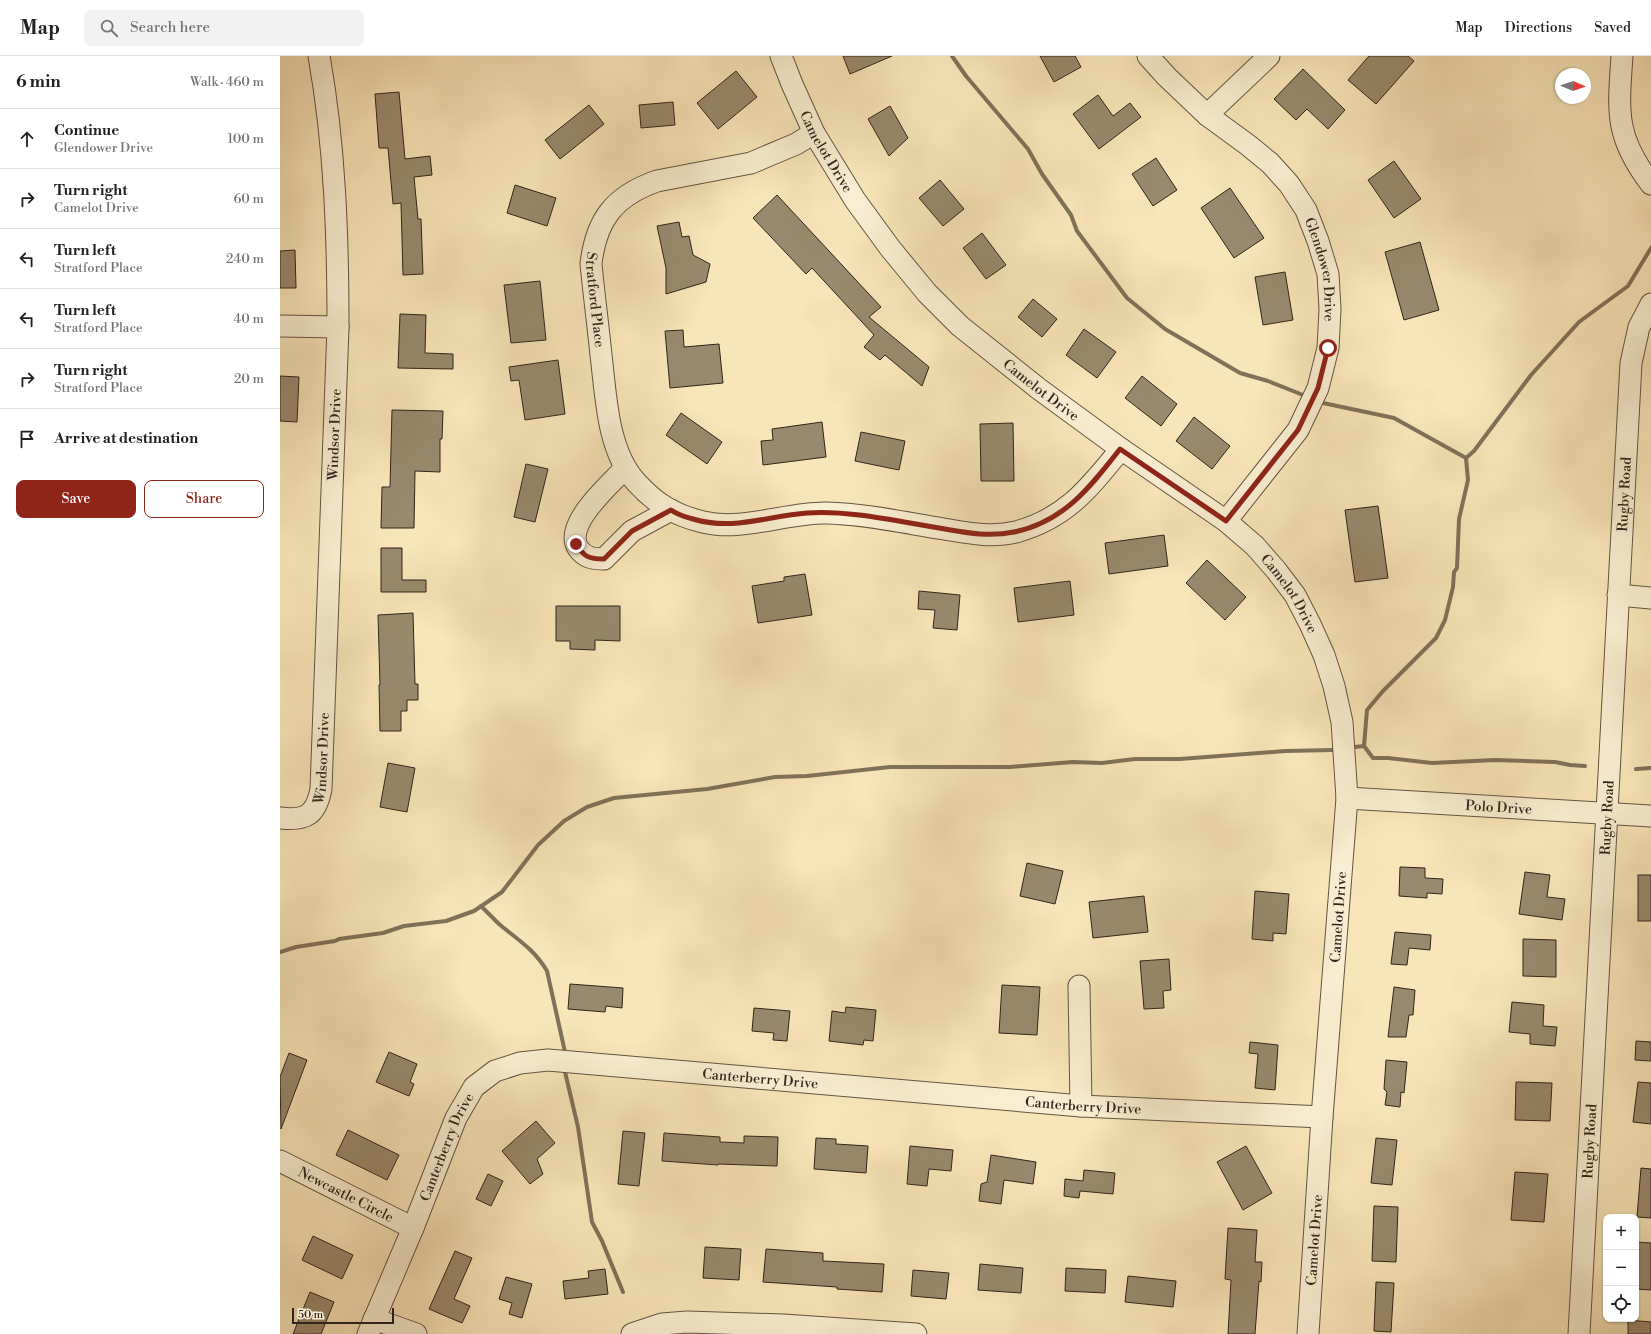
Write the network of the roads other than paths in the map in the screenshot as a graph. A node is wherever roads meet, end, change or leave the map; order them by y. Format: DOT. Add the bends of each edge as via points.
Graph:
graph roads {
  1 [pos="318,56"];
  2 [pos="782,56"];
  3 [pos="1148,56"];
  4 [pos="1269,56"];
  5 [pos="1622,56"];
  6 [pos="1208,115"];
  7 [pos="814,133"];
  8 [pos="1651,184"];
  9 [pos="1651,304"];
  10 [pos="280,326"];
  11 [pos="338,326"];
  12 [pos="1120,449"];
  13 [pos="625,468"];
  14 [pos="671,510"];
  15 [pos="1226,521"];
  16 [pos="1618,595"];
  17 [pos="1651,598"];
  18 [pos="1347,798"];
  19 [pos="1606,813"];
  20 [pos="1651,816"];
  21 [pos="280,818"];
  22 [pos="1080,986"];
  23 [pos="1081,1106"];
  24 [pos="1322,1117"];
  25 [pos="280,1162"];
  26 [pos="413,1228"];
  27 [pos="371,1327"];
  28 [pos="782,1330"];
  29 [pos="416,1334"];
  30 [pos="632,1334"];
  31 [pos="916,1334"];
  32 [pos="1308,1334"];
  33 [pos="1579,1334"];
  1 -- 11 [label="street, Windsor Drive" via="331,138 336,196"];
  2 -- 7 [label="street, Camelot Drive"];
  3 -- 6 [label="street, Glendower Drive"];
  4 -- 6 [label="street"];
  5 -- 8 [label="street" via="1619,100 1624,138 1638,167"];
  6 -- 15 [label="street, Glendower Drive" via="1270,163 1289,184 1306,210 1328,274 1330,309 1328,348 1318,388 1298,430"];
  7 -- 12 [label="street, Camelot Drive" via="855,200 927,293 960,326"];
  7 -- 13 [label="street, Stratford Place" via="796,144 751,163 642,186 627,194 611,210 599,228 593,244 591,264 608,414 615,443"];
  9 -- 16 [label="street, Rugby Road" via="1639,327 1631,363"];
  10 -- 11 [label="street"];
  11 -- 21 [label="street, Windsor Drive" via="321,789 319,802 312,813 301,818"];
  12 -- 14 [label="street, Stratford Place" via="1073,504 1043,522 1014,532 986,535 828,513 806,513 734,524 705,523"];
  12 -- 15 [label="street, Camelot Drive"];
  13 -- 14 [label="street, Stratford Place" via="652,498"];
  13 -- 14 [label="street" via="587,509 575,530 576,544 582,553 592,559 604,559 632,531"];
  15 -- 18 [label="street, Camelot Drive" via="1255,546 1276,570 1295,595 1318,642 1334,686 1342,722"];
  16 -- 17 [label="street"];
  16 -- 19 [label="street, Rugby Road"];
  18 -- 19 [label="street, Polo Drive"];
  18 -- 24 [label="street, Camelot Drive"];
  19 -- 20 [label="street, Polo Drive"];
  19 -- 33 [label="street, Rugby Road"];
  22 -- 23 [label="street"];
  23 -- 24 [label="street, Canterberry Drive"];
  23 -- 26 [label="street, Canterberry Drive" via="556,1061 520,1063 495,1071 474,1087 456,1118"];
  24 -- 32 [label="street, Camelot Drive"];
  25 -- 26 [label="street, Newcastle Circle"];
  26 -- 27 [label="street, Canterberry Drive"];
  27 -- 29 [label="street"];
  28 -- 30 [label="street" via="687,1322 662,1324"];
  28 -- 31 [label="street"];
}
